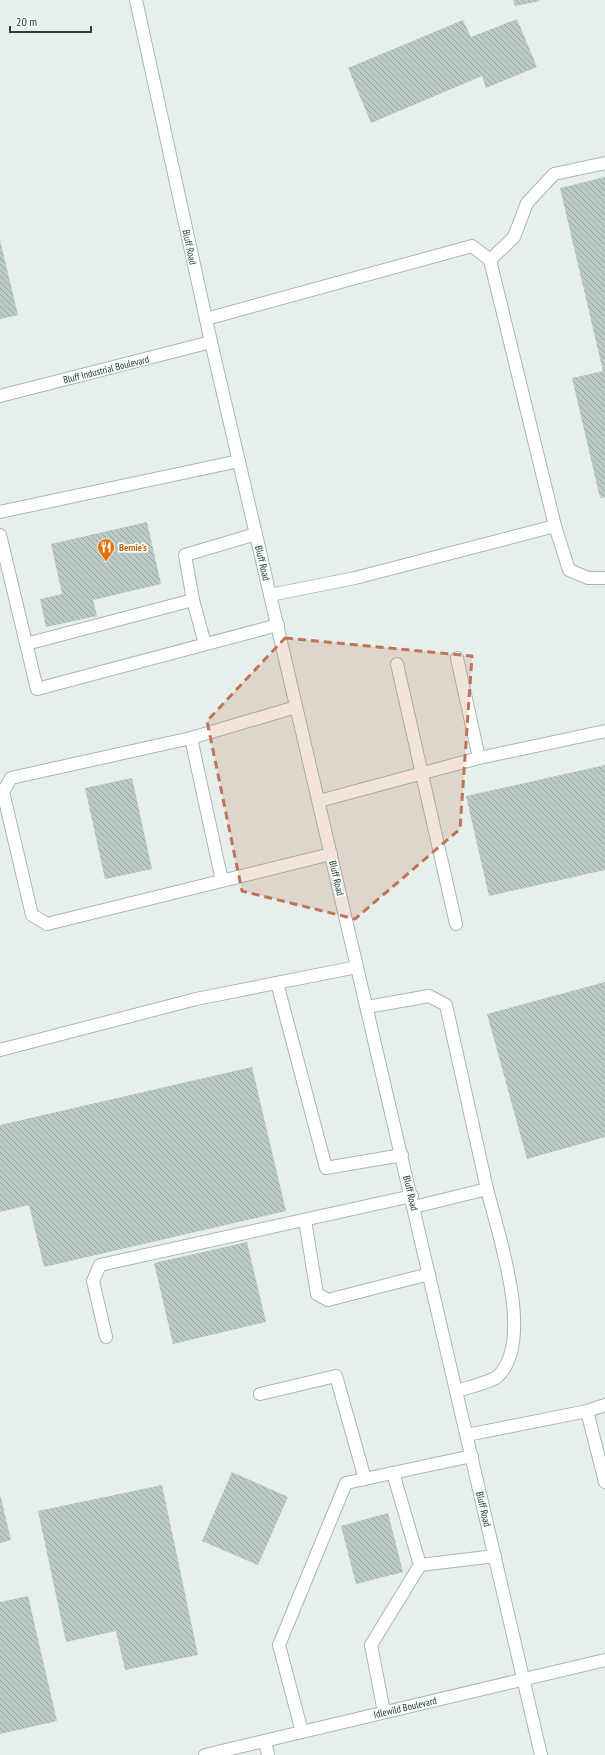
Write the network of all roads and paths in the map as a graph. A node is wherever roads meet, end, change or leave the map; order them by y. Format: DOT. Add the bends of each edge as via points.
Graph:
graph roads {
  1 [pos="136,0"];
  2 [pos="605,163"];
  3 [pos="490,260"];
  4 [pos="206,319"];
  5 [pos="211,342"];
  6 [pos="0,396"];
  7 [pos="239,461"];
  8 [pos="0,512"];
  9 [pos="555,526"];
  10 [pos="256,534"];
  11 [pos="0,535"];
  12 [pos="605,578"];
  13 [pos="270,595"];
  14 [pos="194,600"];
  15 [pos="278,625"];
  16 [pos="26,644"];
  17 [pos="205,644"];
  18 [pos="457,658"];
  19 [pos="397,664"];
  20 [pos="296,707"];
  21 [pos="605,731"];
  22 [pos="191,738"];
  23 [pos="479,758"];
  24 [pos="422,773"];
  25 [pos="319,802"];
  26 [pos="331,854"];
  27 [pos="222,881"];
  28 [pos="456,924"];
  29 [pos="357,967"];
  30 [pos="277,983"];
  31 [pos="367,1007"];
  32 [pos="0,1050"];
  33 [pos="402,1155"];
  34 [pos="488,1189"];
  35 [pos="413,1202"];
  36 [pos="305,1220"];
  37 [pos="429,1274"];
  38 [pos="106,1337"];
  39 [pos="457,1391"];
  40 [pos="260,1394"];
  41 [pos="605,1405"];
  42 [pos="587,1411"];
  43 [pos="467,1435"];
  44 [pos="472,1456"];
  45 [pos="393,1473"];
  46 [pos="365,1479"];
  47 [pos="605,1482"];
  48 [pos="495,1556"];
  49 [pos="420,1565"];
  50 [pos="605,1660"];
  51 [pos="524,1678"];
  52 [pos="384,1712"];
  53 [pos="302,1732"];
  54 [pos="265,1740"];
  55 [pos="206,1755"];
  56 [pos="268,1755"];
  57 [pos="541,1755"];
  1 -- 4 [label="main road, Bluff Road"];
  2 -- 3 [label="main road" via="554,174 527,203 514,237"];
  3 -- 4 [label="main road" via="472,246"];
  3 -- 9 [label="main road"];
  4 -- 5 [label="main road, Bluff Road"];
  5 -- 6 [label="main road, Bluff Industrial Boulevard"];
  5 -- 7 [label="main road, Bluff Road"];
  7 -- 8 [label="main road"];
  7 -- 10 [label="main road, Bluff Road"];
  9 -- 12 [label="main road" via="569,570 588,578"];
  9 -- 13 [label="main road" via="355,578"];
  10 -- 13 [label="main road, Bluff Road"];
  10 -- 14 [label="main road" via="185,555"];
  11 -- 16 [label="main road"];
  13 -- 15 [label="main road, Bluff Road"];
  14 -- 16 [label="main road"];
  14 -- 17 [label="main road"];
  15 -- 17 [label="main road"];
  15 -- 20 [label="main road, Bluff Road"];
  16 -- 17 [label="main road" via="37,689"];
  18 -- 23 [label="main road"];
  19 -- 24 [label="main road"];
  20 -- 22 [label="main road"];
  20 -- 25 [label="main road, Bluff Road"];
  21 -- 23 [label="main road"];
  22 -- 27 [label="main road"];
  22 -- 27 [label="main road" via="11,778 3,792 32,915 47,924"];
  23 -- 24 [label="main road"];
  24 -- 25 [label="main road"];
  24 -- 28 [label="main road"];
  25 -- 26 [label="main road, Bluff Road"];
  26 -- 27 [label="main road"];
  26 -- 29 [label="main road, Bluff Road"];
  29 -- 30 [label="main road"];
  29 -- 31 [label="main road, Bluff Road"];
  30 -- 32 [label="main road" via="196,999"];
  30 -- 33 [label="main road" via="326,1168"];
  31 -- 33 [label="main road, Bluff Road"];
  31 -- 34 [label="main road" via="429,996 446,1005"];
  33 -- 35 [label="main road, Bluff Road"];
  34 -- 35 [label="main road"];
  34 -- 39 [label="main road" via="511,1289 516,1326 511,1356 496,1377"];
  35 -- 36 [label="main road"];
  35 -- 37 [label="main road, Bluff Road"];
  36 -- 37 [label="main road" via="317,1294 328,1300"];
  36 -- 38 [label="main road" via="100,1265 93,1281"];
  37 -- 39 [label="main road, Bluff Road"];
  39 -- 43 [label="main road, Bluff Road"];
  40 -- 46 [label="main road" via="336,1376"];
  41 -- 42 [label="main road"];
  42 -- 43 [label="main road"];
  42 -- 47 [label="main road"];
  43 -- 44 [label="main road, Bluff Road"];
  44 -- 45 [label="main road"];
  44 -- 48 [label="main road, Bluff Road"];
  45 -- 46 [label="main road"];
  45 -- 49 [label="main road"];
  46 -- 53 [label="main road" via="346,1483 279,1645"];
  48 -- 49 [label="main road"];
  48 -- 51 [label="main road, Bluff Road"];
  49 -- 52 [label="main road" via="371,1644"];
  50 -- 51 [label="main road, Idlewild Boulevard"];
  51 -- 52 [label="main road, Idlewild Boulevard"];
  51 -- 57 [label="main road, Bluff Road"];
  52 -- 53 [label="main road, Idlewild Boulevard"];
  53 -- 54 [label="main road, Idlewild Boulevard"];
  54 -- 55 [label="main road, Idlewild Boulevard"];
  54 -- 56 [label="main road"];
}
